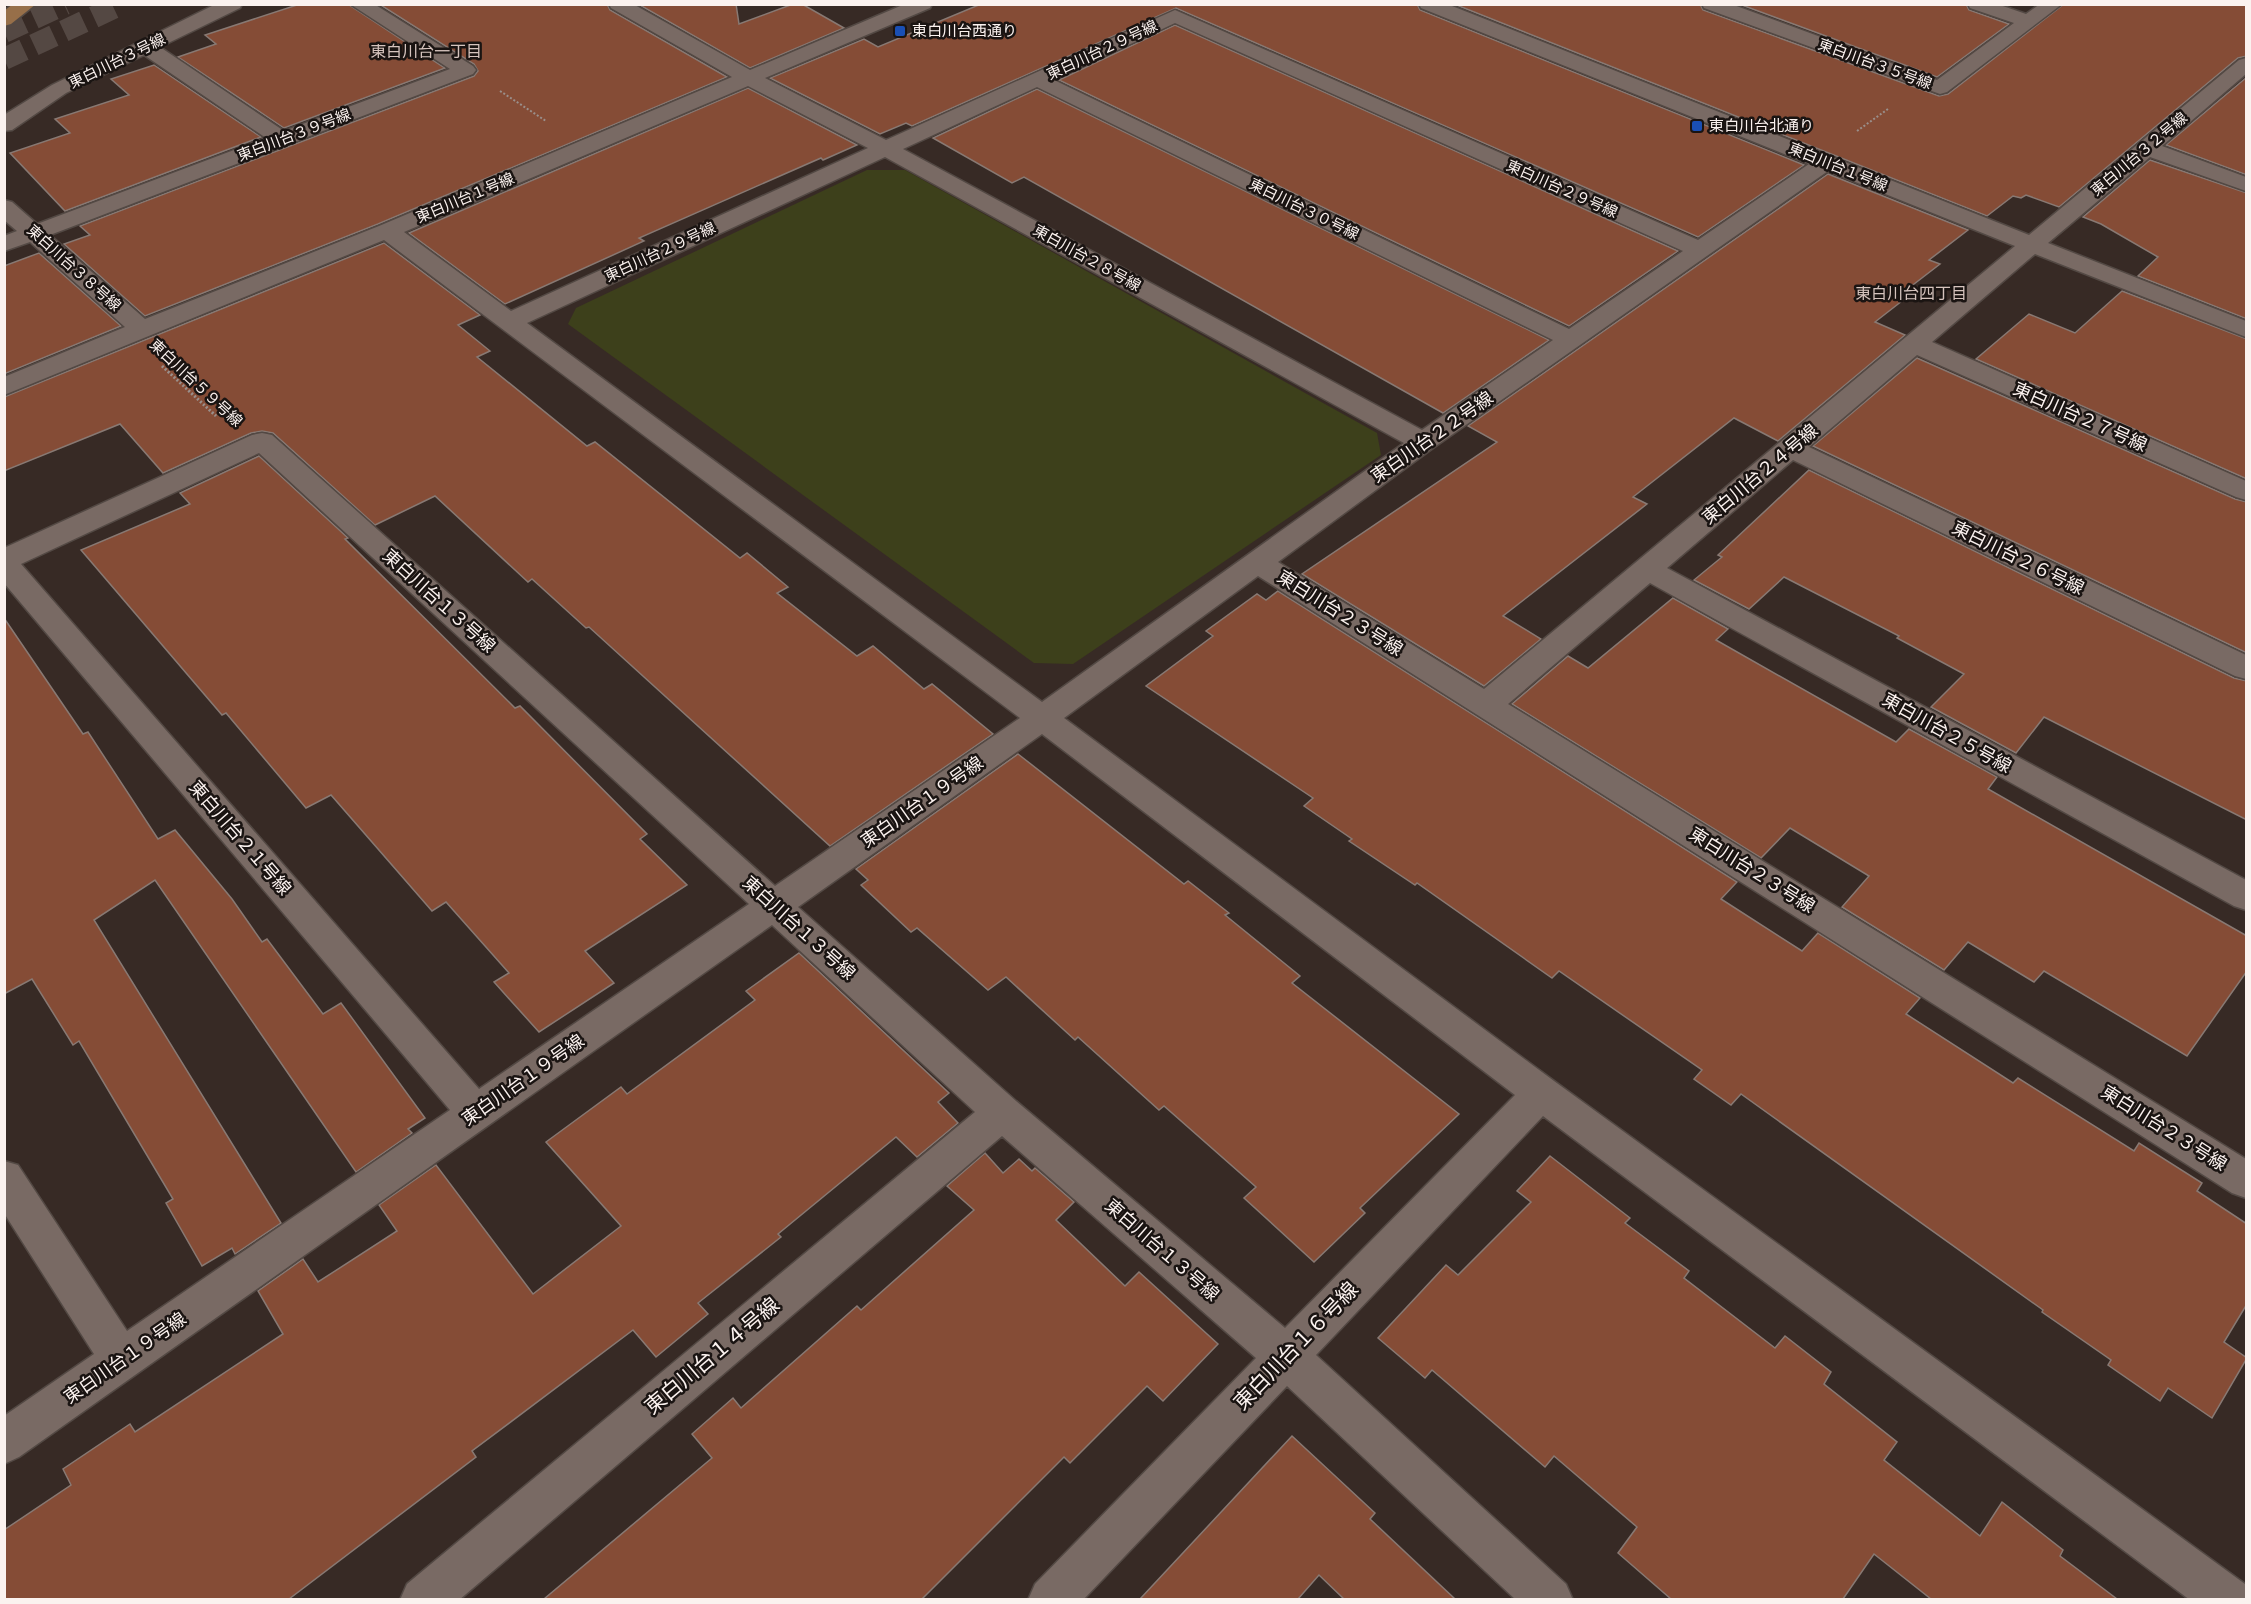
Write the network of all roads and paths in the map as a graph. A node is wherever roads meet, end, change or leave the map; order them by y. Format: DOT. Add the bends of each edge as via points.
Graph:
graph roads {
  1 [pos="27,4"];
  2 [pos="233,4"];
  3 [pos="359,4"];
  4 [pos="923,4"];
  5 [pos="1428,4"];
  6 [pos="1711,4"];
  7 [pos="1977,4"];
  8 [pos="2053,4"];
  9 [pos="631,6"];
  10 [pos="4,20"];
  11 [pos="2029,22"];
  12 [pos="146,47"];
  13 [pos="2245,66"];
  14 [pos="466,70"];
  15 [pos="749,78"];
  16 [pos="1038,80"];
  17 [pos="1925,83"];
  18 [pos="4,126"];
  19 [pos="282,139"];
  20 [pos="587,146"];
  21 [pos="2146,148"];
  22 [pos="886,149"];
  23 [pos="1821,160"];
  24 [pos="2247,184"];
  25 [pos="4,207"];
  26 [pos="387,231"];
  27 [pos="35,232"];
  28 [pos="4,244"];
  29 [pos="2031,244"];
  30 [pos="1699,249"];
  31 [pos="508,322"];
  32 [pos="2247,330"];
  33 [pos="135,332"];
  34 [pos="1571,339"];
  35 [pos="1914,344"];
  36 [pos="4,387"];
  37 [pos="1423,442"];
  38 [pos="249,447"];
  39 [pos="1791,448"];
  40 [pos="2247,491"];
  41 [pos="4,561"];
  42 [pos="1257,562"];
  43 [pos="1647,569"];
  44 [pos="2247,668"];
  45 [pos="1487,704"];
  46 [pos="1042,718"];
  47 [pos="2247,896"];
  48 [pos="774,905"];
  49 [pos="1541,1093"];
  50 [pos="476,1113"];
  51 [pos="1002,1113"];
  52 [pos="4,1178"];
  53 [pos="2247,1180"];
  54 [pos="1286,1356"];
  55 [pos="122,1360"];
  56 [pos="4,1442"];
  57 [pos="423,1599"];
  58 [pos="1052,1599"];
  59 [pos="1550,1599"];
  60 [pos="2229,1599"];
  1 -- 10 [label="main road"];
  2 -- 12 [label="street, 東白川台３号線"];
  3 -- 14 [label="street"];
  4 -- 15 [label="street, 東白川台１号線"];
  5 -- 23 [label="street, 東白川台１号線"];
  6 -- 17 [label="street, 東白川台３５号線"];
  7 -- 11 [label="street"];
  8 -- 11 [label="street, 東白川台３５号線"];
  9 -- 15 [label="street, 東白川台２８号線"];
  11 -- 17 [label="street, 東白川台３５号線" via="1940,88"];
  12 -- 18 [label="street, 東白川台３号線" via="59,89"];
  12 -- 19 [label="street"];
  13 -- 21 [label="street, 東白川台３２号線"];
  14 -- 19 [label="street, 東白川台３９号線"];
  14 -- 20 [label="path"];
  15 -- 20 [label="street, 東白川台１号線"];
  15 -- 22 [label="street, 東白川台２８号線"];
  16 -- 22 [label="street, 東白川台２９号線"];
  16 -- 30 [label="street, 東白川台２９号線" via="1175,16"];
  16 -- 34 [label="street, 東白川台３０号線"];
  17 -- 23 [label="path"];
  19 -- 27 [label="street, 東白川台３９号線"];
  20 -- 26 [label="street, 東白川台１号線"];
  21 -- 24 [label="street"];
  21 -- 29 [label="street, 東白川台３２号線"];
  22 -- 31 [label="street, 東白川台２９号線"];
  22 -- 37 [label="street, 東白川台２８号線"];
  23 -- 29 [label="street, 東白川台１号線"];
  23 -- 30 [label="street, 東白川台２２号線"];
  25 -- 27 [label="street, 東白川台３８号線"];
  26 -- 31 [label="street"];
  26 -- 33 [label="street, 東白川台１号線"];
  27 -- 28 [label="street, 東白川台３９号線"];
  27 -- 33 [label="street, 東白川台３８号線"];
  29 -- 32 [label="street, 東白川台１号線"];
  29 -- 35 [label="street, 東白川台２４号線"];
  30 -- 34 [label="street, 東白川台２２号線"];
  31 -- 46 [label="street"];
  33 -- 36 [label="street, 東白川台１号線"];
  33 -- 38 [label="path, 東白川台５９号線"];
  34 -- 37 [label="street, 東白川台２２号線"];
  35 -- 39 [label="street, 東白川台２４号線"];
  35 -- 40 [label="street, 東白川台２７号線"];
  37 -- 42 [label="street, 東白川台２２号線"];
  38 -- 41 [label="street"];
  38 -- 48 [label="street, 東白川台１３号線" via="262,441"];
  39 -- 43 [label="street, 東白川台２４号線"];
  39 -- 44 [label="street, 東白川台２６号線"];
  41 -- 50 [label="street, 東白川台２１号線"];
  42 -- 45 [label="street, 東白川台２３号線"];
  42 -- 46 [label="street, 東白川台２２号線"];
  43 -- 45 [label="street, 東白川台２４号線"];
  43 -- 47 [label="street, 東白川台２５号線"];
  45 -- 53 [label="street, 東白川台２３号線"];
  46 -- 48 [label="street, 東白川台１９号線"];
  46 -- 49 [label="street"];
  48 -- 50 [label="street, 東白川台１９号線"];
  48 -- 51 [label="street, 東白川台１３号線"];
  49 -- 54 [label="street, 東白川台１６号線"];
  49 -- 60 [label="street"];
  50 -- 55 [label="street, 東白川台１９号線"];
  51 -- 54 [label="street, 東白川台１３号線"];
  51 -- 57 [label="street, 東白川台１４号線"];
  52 -- 55 [label="street"];
  54 -- 58 [label="street, 東白川台１６号線"];
  54 -- 59 [label="street, 東白川台１３号線"];
  55 -- 56 [label="street, 東白川台１９号線"];
}
